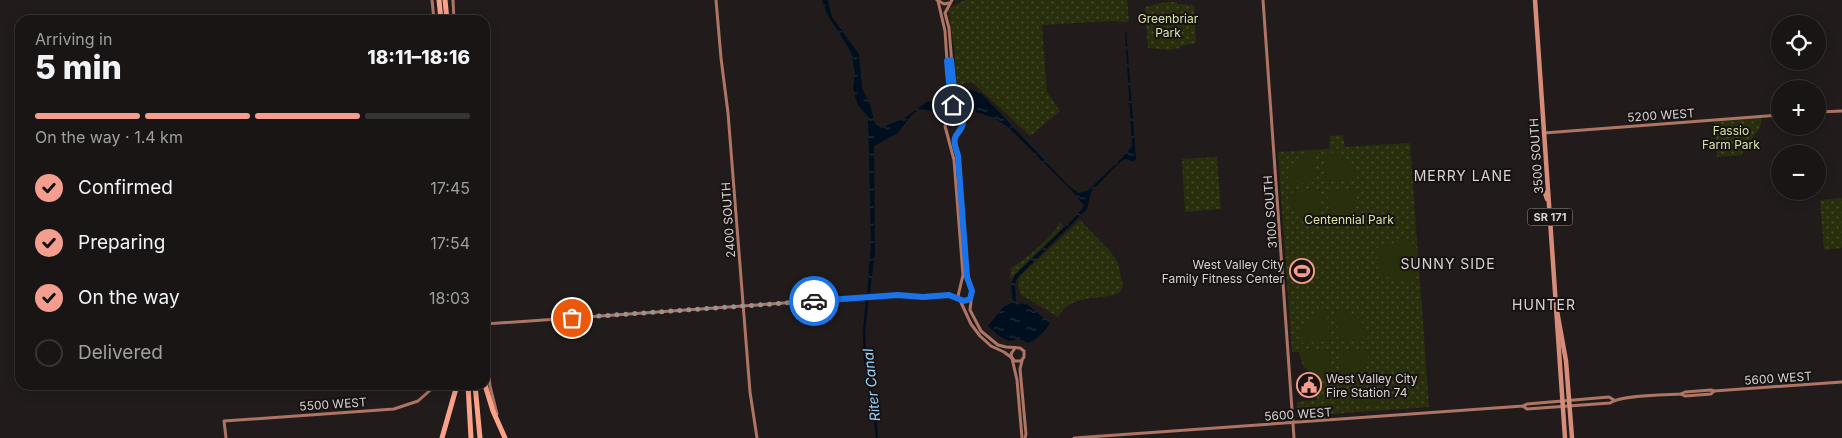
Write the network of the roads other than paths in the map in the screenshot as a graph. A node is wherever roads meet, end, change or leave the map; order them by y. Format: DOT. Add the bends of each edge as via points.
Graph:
graph roads {
  1 [pos="432,0"];
  2 [pos="439,0"];
  3 [pos="445,0"];
  4 [pos="453,0"];
  5 [pos="716,0"];
  6 [pos="938,0"];
  7 [pos="1263,0"];
  8 [pos="1535,0"];
  9 [pos="952,1"];
  10 [pos="434,15"];
  11 [pos="440,15"];
  12 [pos="446,15"];
  13 [pos="454,15"];
  14 [pos="949,60"];
  15 [pos="1842,110"];
  16 [pos="1826,111"];
  17 [pos="1771,116"];
  18 [pos="948,118"];
  19 [pos="961,119"];
  20 [pos="946,128"];
  21 [pos="958,132"];
  22 [pos="1544,133"];
  23 [pos="1541,190"];
  24 [pos="1549,206"];
  25 [pos="959,290"];
  26 [pos="971,290"];
  27 [pos="947,295"];
  28 [pos="972,296"];
  29 [pos="960,299"];
  30 [pos="743,306"];
  31 [pos="1557,311"];
  32 [pos="490,324"];
  33 [pos="1016,348"];
  34 [pos="1012,358"];
  35 [pos="1022,360"];
  36 [pos="490,377"];
  37 [pos="1842,382"];
  38 [pos="430,390"];
  39 [pos="456,390"];
  40 [pos="467,390"];
  41 [pos="474,390"];
  42 [pos="487,390"];
  43 [pos="1569,403"];
  44 [pos="1563,404"];
  45 [pos="1294,423"];
  46 [pos="226,438"];
  47 [pos="442,438"];
  48 [pos="470,438"];
  49 [pos="479,438"];
  50 [pos="505,438"];
  51 [pos="757,438"];
  52 [pos="1024,438"];
  53 [pos="1074,438"];
  54 [pos="1294,438"];
  55 [pos="1565,438"];
  56 [pos="1572,438"];
  1 -- 10 [label="street"];
  2 -- 11 [label="highway"];
  3 -- 12 [label="highway"];
  4 -- 13 [label="street"];
  5 -- 30 [label="street, 2400 SOUTH"];
  6 -- 9 [label="street" via="944,4"];
  6 -- 14 [label="street"];
  7 -- 45 [label="street, 3100 SOUTH"];
  8 -- 22 [label="main road, 3500 SOUTH / SR 171"];
  9 -- 14 [label="street" via="945,13 949,26"];
  14 -- 18 [label="street" via="953,107"];
  14 -- 19 [label="street"];
  15 -- 16 [label="street"];
  17 -- 22 [label="street, 5200 WEST"];
  18 -- 19 [label="street" via="955,116"];
  18 -- 20 [label="street"];
  19 -- 21 [label="street" via="962,127"];
  20 -- 21 [label="street" via="952,133"];
  20 -- 25 [label="street" via="954,162 963,276"];
  21 -- 26 [label="street" via="954,142"];
  22 -- 24 [label="main road, 3500 SOUTH / SR 171"];
  23 -- 24 [label="main road"];
  24 -- 31 [label="main road, 3500 SOUTH / SR 171"];
  25 -- 26 [label="street" via="965,287"];
  25 -- 27 [label="street"];
  25 -- 29 [label="street"];
  26 -- 28 [label="street"];
  27 -- 29 [label="street"];
  27 -- 30 [label="street" via="898,295"];
  28 -- 29 [label="street" via="968,300"];
  28 -- 33 [label="street" via="969,308 981,331 996,344"];
  29 -- 34 [label="street" via="980,336"];
  30 -- 32 [label="street"];
  30 -- 51 [label="street, 2400 SOUTH"];
  31 -- 43 [label="main road, 3500 SOUTH / SR 171" via="1566,357"];
  31 -- 44 [label="main road, 3500 SOUTH / SR 171"];
  33 -- 34 [label="street" via="1012,351"];
  33 -- 35 [label="street" via="1024,351"];
  34 -- 35 [label="street" via="1017,362"];
  34 -- 52 [label="street"];
  35 -- 52 [label="street"];
  36 -- 50 [label="street"];
  37 -- 43 [label="street, 5600 WEST" via="1703,390 1610,403"];
  38 -- 46 [label="street, 5500 WEST" via="418,400 394,409 224,421"];
  39 -- 47 [label="highway"];
  40 -- 48 [label="highway"];
  41 -- 49 [label="highway"];
  42 -- 50 [label="highway"];
  43 -- 44 [label="street, 5600 WEST"];
  43 -- 56 [label="main road, 3500 SOUTH / SR 171"];
  44 -- 45 [label="street, 5600 WEST" via="1526,404"];
  44 -- 55 [label="main road, 3500 SOUTH / SR 171"];
  45 -- 53 [label="street, 5600 WEST"];
  45 -- 54 [label="street, 3100 SOUTH"];
}
